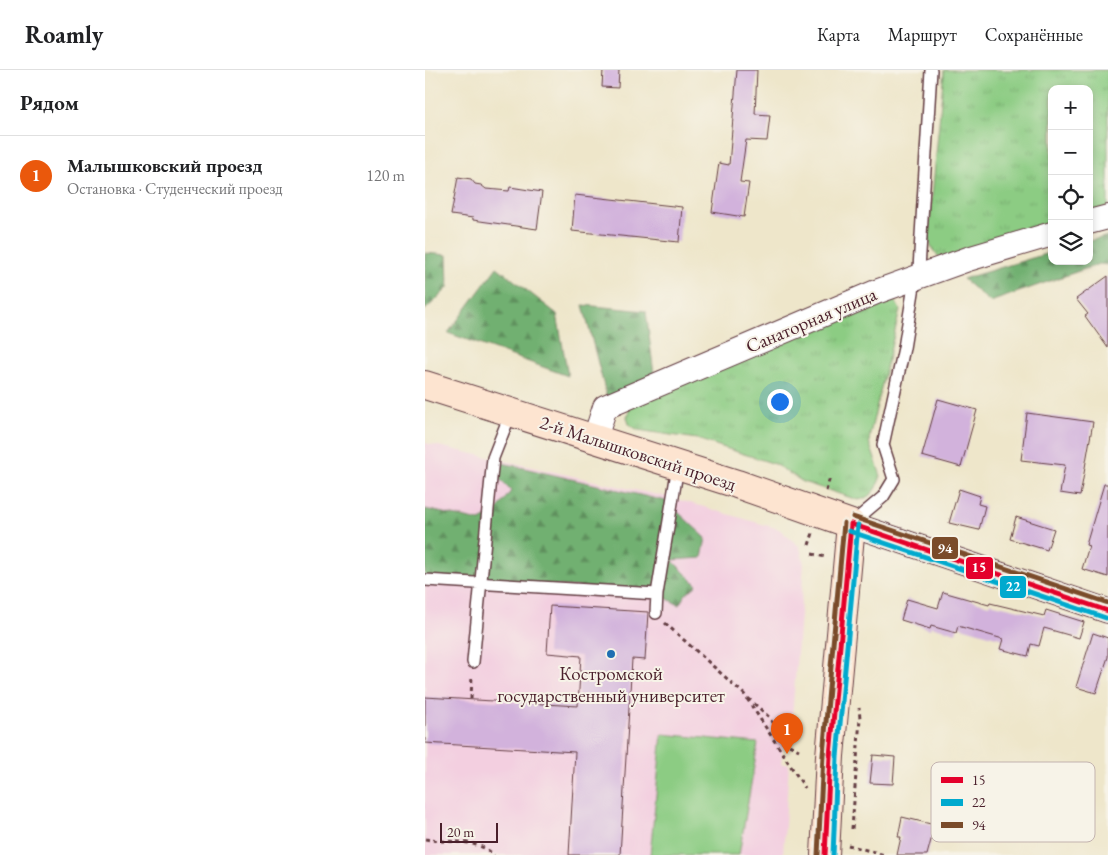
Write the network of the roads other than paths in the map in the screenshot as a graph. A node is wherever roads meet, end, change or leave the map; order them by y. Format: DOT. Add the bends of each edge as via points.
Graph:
graph roads {
  1 [pos="931,70"];
  2 [pos="1108,217"];
  3 [pos="1093,221"];
  4 [pos="1048,235"];
  5 [pos="917,277"];
  6 [pos="425,385"];
  7 [pos="511,412"];
  8 [pos="595,438"];
  9 [pos="678,466"];
  10 [pos="851,524"];
  11 [pos="425,580"];
  12 [pos="481,584"];
  13 [pos="657,594"];
  14 [pos="1108,611"];
  15 [pos="656,613"];
  16 [pos="473,662"];
  17 [pos="838,851"];
  1 -- 5 [label="lane"];
  2 -- 3 [label="street"];
  4 -- 5 [label="street, Санаторная улица"];
  5 -- 8 [label="street, Санаторная улица" via="605,407"];
  5 -- 10 [label="lane" via="883,445 894,480 883,497"];
  6 -- 7 [label="street, 2-й Малышковский проезд"];
  7 -- 8 [label="street, 2-й Малышковский проезд"];
  7 -- 12 [label="lane" via="493,458"];
  8 -- 9 [label="street, 2-й Малышковский проезд"];
  9 -- 10 [label="street, 2-й Малышковский проезд"];
  9 -- 13 [label="lane"];
  10 -- 14 [label="street"];
  10 -- 17 [label="street" via="830,756 828,819"];
  11 -- 12 [label="lane"];
  12 -- 13 [label="lane"];
  12 -- 16 [label="lane"];
  13 -- 15 [label="lane"];
}
